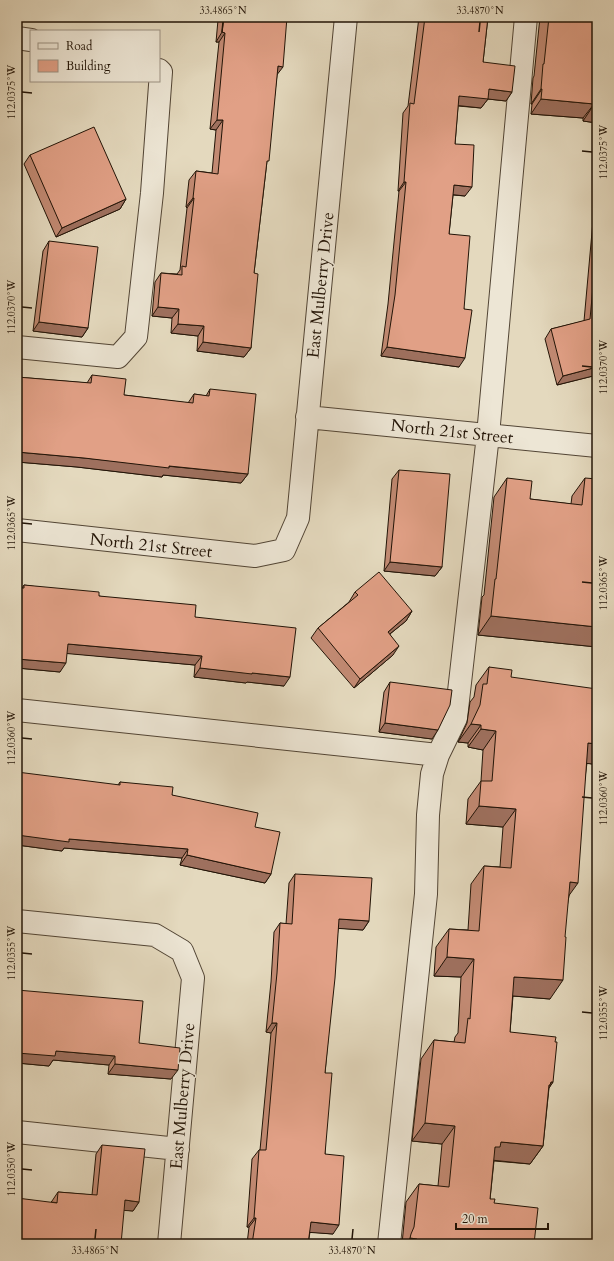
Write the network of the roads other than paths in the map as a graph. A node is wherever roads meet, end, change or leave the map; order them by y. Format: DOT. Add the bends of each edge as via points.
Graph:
graph roads {
  1 [pos="346,17"];
  2 [pos="526,17"];
  3 [pos="17,38"];
  4 [pos="30,40"];
  5 [pos="160,71"];
  6 [pos="17,347"];
  7 [pos="307,416"];
  8 [pos="488,435"];
  9 [pos="597,446"];
  10 [pos="17,530"];
  11 [pos="284,550"];
  12 [pos="17,710"];
  13 [pos="438,755"];
  14 [pos="17,921"];
  15 [pos="17,1132"];
  16 [pos="178,1148"];
  17 [pos="169,1244"];
  18 [pos="389,1244"];
  1 -- 7 [label="street, East Mulberry Drive"];
  2 -- 8 [label="street"];
  3 -- 4 [label="street"];
  5 -- 6 [label="street" via="152,193 136,337 118,357"];
  7 -- 8 [label="street, North 21st Street"];
  7 -- 11 [label="street, East Mulberry Drive" via="298,518"];
  8 -- 9 [label="street, North 21st Street"];
  8 -- 13 [label="street" via="456,718"];
  10 -- 11 [label="street, North 21st Street" via="255,556"];
  12 -- 13 [label="street"];
  13 -- 18 [label="street" via="431,781 426,894"];
  14 -- 16 [label="street, East Mulberry Drive" via="155,935 182,951 193,978"];
  15 -- 16 [label="street"];
  16 -- 17 [label="street, East Mulberry Drive"];
}
